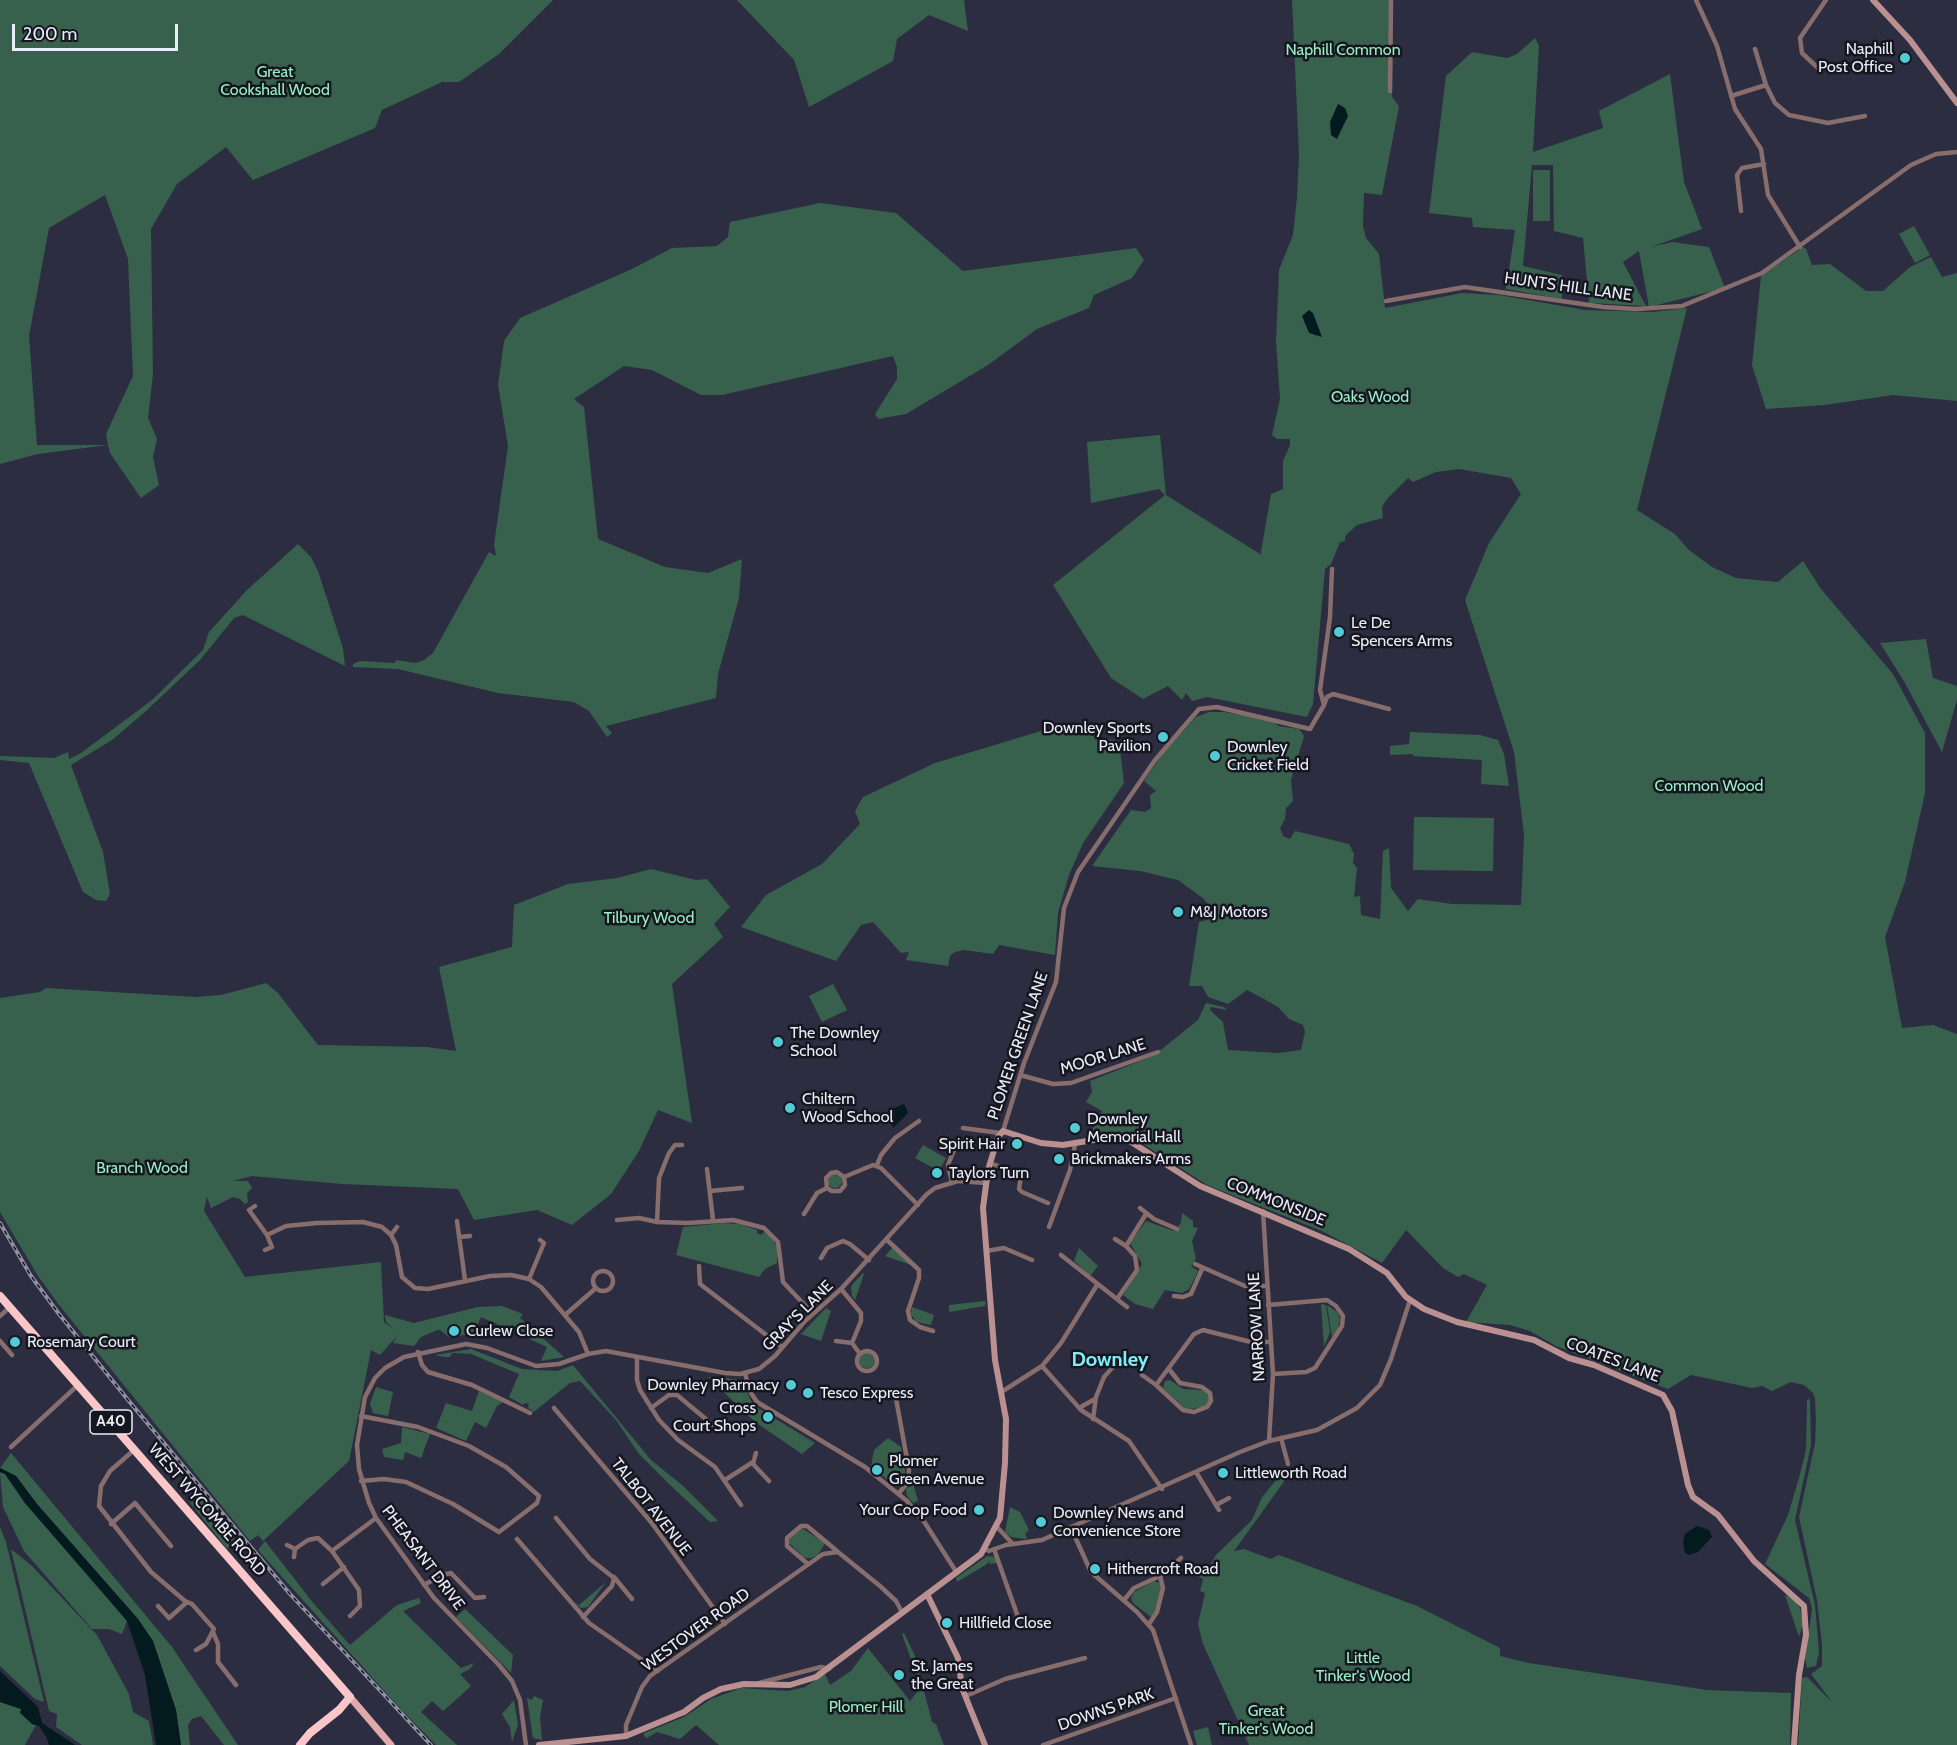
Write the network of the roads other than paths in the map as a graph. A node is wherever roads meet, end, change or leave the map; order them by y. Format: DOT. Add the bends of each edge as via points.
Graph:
graph roads {
  1 [pos="1391,0"];
  2 [pos="1696,0"];
  3 [pos="1826,0"];
  4 [pos="1873,0"];
  5 [pos="1755,50"];
  6 [pos="1816,59"];
  7 [pos="1810,63"];
  8 [pos="1818,69"];
  9 [pos="1766,85"];
  10 [pos="1390,91"];
  11 [pos="1731,96"];
  12 [pos="1957,102"];
  13 [pos="1865,116"];
  14 [pos="1957,152"];
  15 [pos="1764,164"];
  16 [pos="1741,211"];
  17 [pos="1800,247"];
  18 [pos="1386,301"];
  19 [pos="1332,568"];
  20 [pos="1324,705"];
  21 [pos="1389,709"];
  22 [pos="1158,1052"];
  23 [pos="1020,1075"];
  24 [pos="919,1121"];
  25 [pos="963,1128"];
  26 [pos="1002,1132"];
  27 [pos="958,1140"];
  28 [pos="682,1145"];
  29 [pos="1075,1145"];
  30 [pos="990,1163"];
  31 [pos="877,1165"];
  32 [pos="707,1169"];
  33 [pos="844,1177"];
  34 [pos="651,1180"];
  35 [pos="658,1182"];
  36 [pos="952,1182"];
  37 [pos="985,1183"];
  38 [pos="742,1188"];
  39 [pos="827,1188"];
  40 [pos="710,1191"];
  41 [pos="1048,1203"];
  42 [pos="918,1205"];
  43 [pos="255,1206"];
  44 [pos="1140,1208"];
  45 [pos="1263,1211"];
  46 [pos="804,1214"];
  47 [pos="1146,1214"];
  48 [pos="616,1220"];
  49 [pos="713,1220"];
  50 [pos="457,1221"];
  51 [pos="657,1222"];
  52 [pos="397,1227"];
  53 [pos="1049,1227"];
  54 [pos="1177,1229"];
  55 [pos="267,1235"];
  56 [pos="391,1235"];
  57 [pos="471,1236"];
  58 [pos="459,1237"];
  59 [pos="1115,1239"];
  60 [pos="540,1240"];
  61 [pos="887,1240"];
  62 [pos="1126,1246"];
  63 [pos="265,1250"];
  64 [pos="986,1251"];
  65 [pos="1030,1251"];
  66 [pos="1061,1255"];
  67 [pos="821,1258"];
  68 [pos="869,1260"];
  69 [pos="1196,1264"];
  70 [pos="699,1266"];
  71 [pos="1203,1269"];
  72 [pos="529,1279"];
  73 [pos="465,1280"];
  74 [pos="1097,1285"];
  75 [pos="1266,1286"];
  76 [pos="596,1288"];
  77 [pos="841,1289"];
  78 [pos="0,1296"];
  79 [pos="1174,1296"];
  80 [pos="1117,1299"];
  81 [pos="1410,1300"];
  82 [pos="1268,1305"];
  83 [pos="10,1307"];
  84 [pos="1128,1307"];
  85 [pos="813,1314"];
  86 [pos="0,1316"];
  87 [pos="565,1316"];
  88 [pos="933,1331"];
  89 [pos="0,1341"];
  90 [pos="836,1341"];
  91 [pos="1270,1341"];
  92 [pos="852,1343"];
  93 [pos="782,1347"];
  94 [pos="418,1352"];
  95 [pos="588,1354"];
  96 [pos="860,1354"];
  97 [pos="12,1355"];
  98 [pos="637,1357"];
  99 [pos="1121,1358"];
  100 [pos="1042,1365"];
  101 [pos="1169,1369"];
  102 [pos="745,1373"];
  103 [pos="1273,1374"];
  104 [pos="1142,1375"];
  105 [pos="78,1385"];
  106 [pos="1156,1385"];
  107 [pos="1003,1391"];
  108 [pos="895,1393"];
  109 [pos="1096,1399"];
  110 [pos="526,1404"];
  111 [pos="554,1408"];
  112 [pos="651,1408"];
  113 [pos="1079,1408"];
  114 [pos="523,1410"];
  115 [pos="530,1413"];
  116 [pos="361,1416"];
  117 [pos="1093,1419"];
  118 [pos="713,1425"];
  119 [pos="1281,1438"];
  120 [pos="1269,1441"];
  121 [pos="11,1447"];
  122 [pos="134,1450"];
  123 [pos="756,1453"];
  124 [pos="753,1462"];
  125 [pos="1288,1464"];
  126 [pos="1196,1472"];
  127 [pos="725,1480"];
  128 [pos="361,1481"];
  129 [pos="769,1481"];
  130 [pos="1161,1489"];
  131 [pos="899,1493"];
  132 [pos="1229,1498"];
  133 [pos="741,1505"];
  134 [pos="376,1518"];
  135 [pos="556,1518"];
  136 [pos="567,1521"];
  137 [pos="111,1524"];
  138 [pos="562,1525"];
  139 [pos="997,1527"];
  140 [pos="1071,1528"];
  141 [pos="518,1539"];
  142 [pos="1013,1544"];
  143 [pos="287,1545"];
  144 [pos="171,1546"];
  145 [pos="985,1549"];
  146 [pos="994,1549"];
  147 [pos="295,1550"];
  148 [pos="332,1551"];
  149 [pos="838,1552"];
  150 [pos="294,1557"];
  151 [pos="1181,1558"];
  152 [pos="808,1564"];
  153 [pos="344,1567"];
  154 [pos="958,1574"];
  155 [pos="1160,1576"];
  156 [pos="614,1577"];
  157 [pos="323,1584"];
  158 [pos="424,1585"];
  159 [pos="927,1594"];
  160 [pos="484,1597"];
  161 [pos="632,1599"];
  162 [pos="361,1600"];
  163 [pos="1124,1600"];
  164 [pos="368,1601"];
  165 [pos="187,1602"];
  166 [pos="158,1606"];
  167 [pos="902,1612"];
  168 [pos="350,1616"];
  169 [pos="583,1617"];
  170 [pos="1018,1617"];
  171 [pos="724,1624"];
  172 [pos="1149,1624"];
  173 [pos="213,1632"];
  174 [pos="196,1650"];
  175 [pos="1085,1658"];
  176 [pos="658,1671"];
  177 [pos="236,1685"];
  178 [pos="966,1696"];
  179 [pos="350,1697"];
  180 [pos="1176,1698"];
  181 [pos="626,1736"];
  182 [pos="562,1744"];
  183 [pos="300,1745"];
  184 [pos="392,1745"];
  185 [pos="526,1745"];
  186 [pos="539,1745"];
  187 [pos="985,1745"];
  188 [pos="1043,1745"];
  189 [pos="1191,1745"];
  190 [pos="1794,1745"];
  1 -- 10 [label="street"];
  2 -- 11 [label="street" via="1717,46"];
  3 -- 7 [label="street" via="1800,38 1799,46"];
  4 -- 12 [label="street" via="1910,40"];
  5 -- 9 [label="street"];
  6 -- 7 [label="street"];
  7 -- 8 [label="street"];
  9 -- 11 [label="street"];
  9 -- 13 [label="street" via="1775,103 1789,115 1828,123"];
  11 -- 15 [label="street" via="1761,149"];
  14 -- 17 [label="street, HUNTS HILL LANE" via="1936,154 1911,165"];
  15 -- 16 [label="street" via="1742,168 1737,175"];
  15 -- 17 [label="street" via="1768,195"];
  17 -- 18 [label="street, HUNTS HILL LANE" via="1762,273 1682,306 1603,307 1466,287"];
  19 -- 20 [label="street" via="1320,695"];
  20 -- 21 [label="street" via="1333,694"];
  20 -- 23 [label="street, PLOMER GREEN LANE" via="1310,729 1254,714 1202,707 1161,753 1074,879 1064,908 1056,982"];
  22 -- 23 [label="street, MOOR LANE" via="1071,1083 1053,1084"];
  23 -- 26 [label="street, PLOMER GREEN LANE"];
  24 -- 31 [label="street" via="895,1138"];
  25 -- 26 [label="street"];
  26 -- 29 [label="street" via="1041,1143"];
  26 -- 30 [label="street, PLOMER GREEN LANE"];
  27 -- 36 [label="street" via="948,1165"];
  28 -- 35 [label="street" via="674,1144"];
  29 -- 45 [label="street, COMMONSIDE" via="1125,1138 1200,1186"];
  29 -- 53 [label="street"];
  30 -- 37 [label="street, PLOMER GREEN LANE"];
  30 -- 41 [label="street" via="1017,1173 1021,1176 1022,1192"];
  31 -- 33 [label="street"];
  31 -- 42 [label="street"];
  32 -- 40 [label="street"];
  33 -- 39 [label="street" via="845,1185 840,1191"];
  33 -- 39 [label="street" via="831,1173 826,1178"];
  34 -- 35 [label="street"];
  35 -- 51 [label="street"];
  36 -- 37 [label="street"];
  36 -- 42 [label="street, GRAY'S LANE" via="935,1188"];
  37 -- 64 [label="street, PLOMER GREEN LANE"];
  38 -- 40 [label="street"];
  39 -- 46 [label="street" via="814,1196"];
  40 -- 49 [label="street"];
  42 -- 61 [label="street, GRAY'S LANE"];
  43 -- 55 [label="street" via="249,1210"];
  44 -- 47 [label="street"];
  45 -- 75 [label="street, NARROW LANE"];
  45 -- 81 [label="street, COMMONSIDE" via="1349,1249 1387,1273"];
  47 -- 54 [label="street"];
  47 -- 62 [label="street"];
  48 -- 51 [label="street" via="639,1218"];
  49 -- 51 [label="street"];
  49 -- 85 [label="street" via="748,1222 773,1235 780,1247 783,1282"];
  50 -- 58 [label="street"];
  52 -- 56 [label="street"];
  55 -- 56 [label="street" via="292,1225 351,1221 376,1224"];
  55 -- 63 [label="street" via="272,1247"];
  56 -- 73 [label="street" via="402,1277 410,1285 429,1289"];
  57 -- 58 [label="street"];
  58 -- 73 [label="street"];
  59 -- 62 [label="street"];
  60 -- 72 [label="street" via="544,1243"];
  61 -- 68 [label="street, GRAY'S LANE"];
  61 -- 88 [label="street" via="919,1270 908,1311 910,1320"];
  62 -- 80 [label="street" via="1135,1256 1137,1270"];
  64 -- 65 [label="street" via="1004,1248 1029,1258"];
  64 -- 107 [label="street, PLOMER GREEN LANE" via="998,1379"];
  66 -- 74 [label="street"];
  67 -- 68 [label="street" via="827,1248 843,1241"];
  68 -- 77 [label="street, GRAY'S LANE"];
  69 -- 71 [label="street"];
  70 -- 93 [label="street" via="700,1284"];
  71 -- 75 [label="street" via="1245,1286"];
  71 -- 79 [label="street" via="1191,1293"];
  72 -- 73 [label="street" via="501,1275"];
  72 -- 87 [label="street" via="541,1287"];
  74 -- 80 [label="street"];
  74 -- 100 [label="street" via="1067,1334"];
  75 -- 82 [label="street, NARROW LANE"];
  76 -- 76 [label="street" via="609,1289 609,1274 595,1275"];
  76 -- 87 [label="street"];
  77 -- 85 [label="street, GRAY'S LANE"];
  77 -- 92 [label="street" via="861,1313"];
  78 -- 83 [label="highway, WEST WYCOMBE ROAD / A40"];
  80 -- 84 [label="street"];
  81 -- 119 [label="street" via="1391,1359 1380,1385 1369,1398 1317,1430"];
  81 -- 190 [label="street, COATES LANE" via="1457,1322 1534,1340 1569,1358 1653,1389 1668,1400 1693,1497 1718,1515 1754,1561 1804,1606 1806,1635"];
  82 -- 91 [label="street, NARROW LANE"];
  82 -- 103 [label="street" via="1327,1300 1343,1316 1342,1326 1315,1368"];
  83 -- 86 [label="street"];
  83 -- 105 [label="highway, WEST WYCOMBE ROAD / A40"];
  85 -- 93 [label="street, GRAY'S LANE"];
  87 -- 95 [label="street" via="583,1338"];
  89 -- 97 [label="street"];
  90 -- 92 [label="street"];
  91 -- 101 [label="street" via="1251,1342 1197,1331"];
  91 -- 103 [label="street, NARROW LANE"];
  92 -- 96 [label="street"];
  93 -- 102 [label="street, GRAY'S LANE" via="764,1366"];
  94 -- 95 [label="street, PHEASANT DRIVE" via="473,1345 536,1366 559,1364"];
  94 -- 114 [label="street" via="428,1372 472,1385"];
  94 -- 116 [label="street, PHEASANT DRIVE" via="397,1360 380,1373 368,1389"];
  95 -- 98 [label="street" via="606,1351"];
  96 -- 96 [label="street" via="857,1361 861,1369 876,1367 877,1358 872,1353"];
  98 -- 102 [label="street"];
  98 -- 112 [label="street" via="637,1380"];
  99 -- 109 [label="street" via="1104,1377"];
  100 -- 107 [label="street"];
  100 -- 113 [label="street"];
  101 -- 106 [label="street"];
  101 -- 106 [label="street" via="1180,1383 1207,1389 1211,1401 1207,1407 1194,1412 1182,1410"];
  102 -- 131 [label="street" via="753,1397 765,1409 845,1454"];
  103 -- 120 [label="street, NARROW LANE"];
  104 -- 106 [label="street"];
  105 -- 121 [label="street"];
  105 -- 122 [label="highway, WEST WYCOMBE ROAD / A40"];
  107 -- 139 [label="street, PLOMER GREEN LANE" via="1006,1436 1002,1508"];
  108 -- 131 [label="street" via="909,1470 908,1482"];
  109 -- 113 [label="street"];
  109 -- 117 [label="street"];
  110 -- 114 [label="street"];
  111 -- 171 [label="street, TALBOT AVENUE" via="651,1522"];
  112 -- 118 [label="street" via="672,1394"];
  112 -- 127 [label="street" via="669,1432 709,1462"];
  113 -- 117 [label="street"];
  114 -- 115 [label="street"];
  116 -- 128 [label="street, PHEASANT DRIVE" via="357,1445"];
  116 -- 128 [label="street" via="418,1426 469,1446 506,1467 539,1496 537,1503 499,1532 439,1496 406,1482"];
  117 -- 130 [label="street" via="1129,1441"];
  119 -- 120 [label="street"];
  119 -- 125 [label="street"];
  120 -- 126 [label="street"];
  122 -- 137 [label="street" via="110,1471 101,1486 99,1506"];
  122 -- 179 [label="highway, WEST WYCOMBE ROAD / A40"];
  123 -- 124 [label="street"];
  124 -- 127 [label="street"];
  124 -- 129 [label="street"];
  126 -- 130 [label="street"];
  126 -- 132 [label="street" via="1217,1508"];
  127 -- 133 [label="street"];
  128 -- 134 [label="street, PHEASANT DRIVE"];
  130 -- 140 [label="street"];
  131 -- 154 [label="street" via="925,1522"];
  134 -- 148 [label="street"];
  134 -- 158 [label="street, PHEASANT DRIVE"];
  135 -- 138 [label="street"];
  136 -- 138 [label="street"];
  137 -- 144 [label="street" via="135,1503"];
  137 -- 165 [label="street" via="151,1572"];
  138 -- 156 [label="street" via="590,1559"];
  139 -- 142 [label="street"];
  139 -- 145 [label="street, PLOMER GREEN LANE"];
  140 -- 142 [label="street" via="1042,1540"];
  140 -- 163 [label="street" via="1091,1572"];
  141 -- 169 [label="street"];
  142 -- 146 [label="street"];
  143 -- 147 [label="street"];
  145 -- 146 [label="street"];
  145 -- 154 [label="street"];
  146 -- 170 [label="street"];
  147 -- 148 [label="street" via="318,1538"];
  147 -- 150 [label="street"];
  148 -- 153 [label="street"];
  149 -- 152 [label="street, WESTOVER ROAD" via="823,1554"];
  149 -- 152 [label="street" via="807,1526 801,1526 787,1538 787,1546"];
  149 -- 167 [label="street" via="888,1593"];
  151 -- 155 [label="street"];
  152 -- 171 [label="street, WESTOVER ROAD"];
  153 -- 157 [label="street"];
  153 -- 162 [label="street"];
  154 -- 159 [label="street"];
  155 -- 163 [label="street" via="1134,1588"];
  155 -- 172 [label="street" via="1161,1596"];
  156 -- 161 [label="street"];
  156 -- 169 [label="street" via="612,1586"];
  158 -- 160 [label="street" via="452,1573 475,1598"];
  158 -- 185 [label="street, PHEASANT DRIVE" via="512,1681 520,1700"];
  159 -- 167 [label="street"];
  159 -- 178 [label="street" via="958,1659"];
  162 -- 164 [label="street"];
  162 -- 168 [label="street"];
  163 -- 172 [label="street"];
  165 -- 166 [label="street" via="169,1618"];
  165 -- 173 [label="street"];
  167 -- 181 [label="street" via="816,1677 790,1685 731,1686 713,1692 684,1712"];
  169 -- 176 [label="street"];
  171 -- 176 [label="street, WESTOVER ROAD"];
  172 -- 180 [label="street"];
  173 -- 174 [label="street" via="206,1644"];
  173 -- 177 [label="street" via="218,1662"];
  175 -- 178 [label="street" via="1005,1679"];
  176 -- 181 [label="street, WESTOVER ROAD" via="642,1687 626,1725"];
  178 -- 187 [label="street"];
  179 -- 183 [label="highway"];
  179 -- 184 [label="main road, WEST WYCOMBE ROAD / A40"];
  180 -- 188 [label="street, DOWNS PARK"];
  180 -- 189 [label="street"];
  181 -- 182 [label="street"];
  182 -- 186 [label="street"];
}
